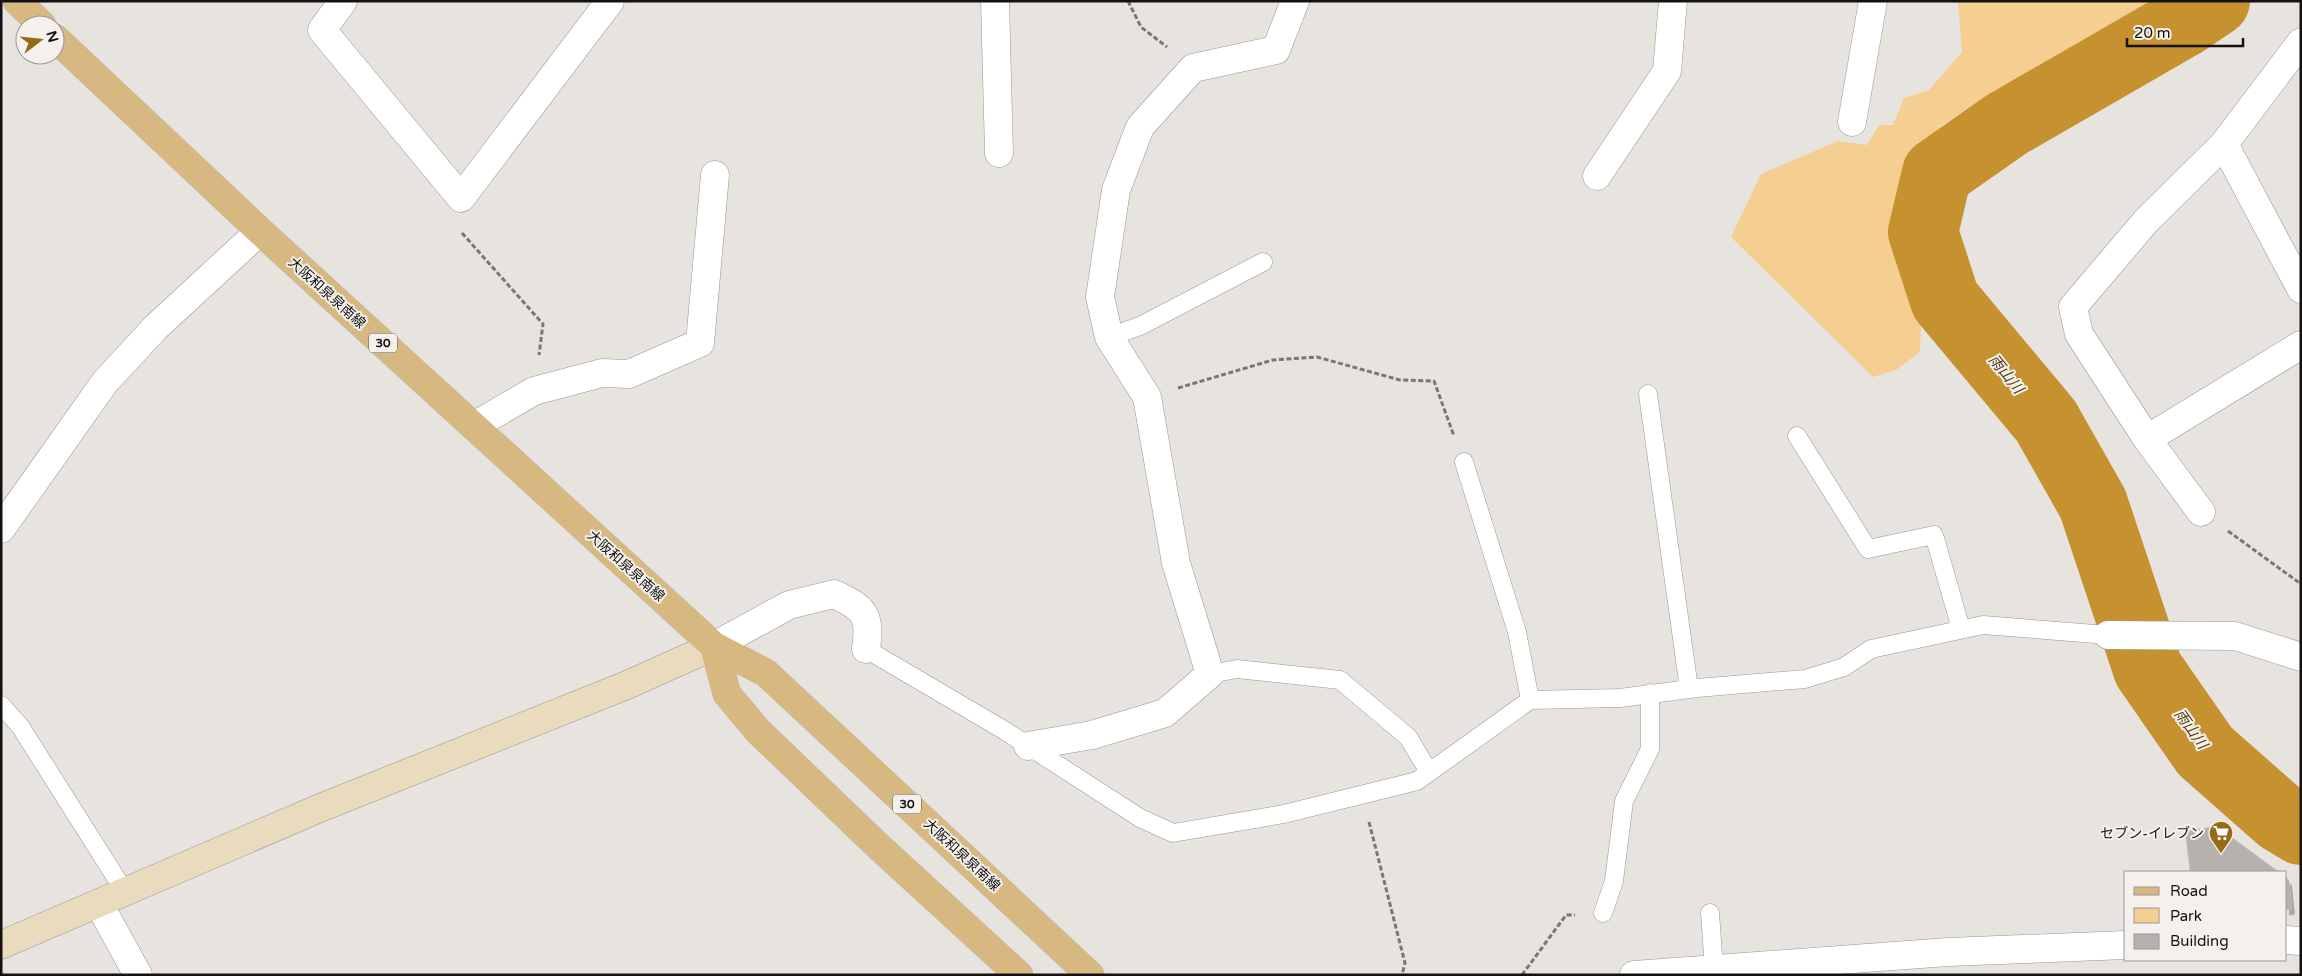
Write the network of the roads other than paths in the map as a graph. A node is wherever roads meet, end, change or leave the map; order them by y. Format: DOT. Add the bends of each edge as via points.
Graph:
graph roads {
  1 [pos="17,1"];
  2 [pos="343,1"];
  3 [pos="610,1"];
  4 [pos="996,1"];
  5 [pos="1295,1"];
  6 [pos="1673,1"];
  7 [pos="1873,1"];
  8 [pos="32,15"];
  9 [pos="2301,42"];
  10 [pos="65,47"];
  11 [pos="1852,122"];
  12 [pos="2224,144"];
  13 [pos="999,153"];
  14 [pos="715,175"];
  15 [pos="1597,176"];
  16 [pos="260,231"];
  17 [pos="1263,262"];
  18 [pos="2301,289"];
  19 [pos="1110,337"];
  20 [pos="2301,345"];
  21 [pos="1648,394"];
  22 [pos="474,426"];
  23 [pos="1797,436"];
  24 [pos="2148,439"];
  25 [pos="1464,462"];
  26 [pos="2201,512"];
  27 [pos="1,529"];
  28 [pos="1961,630"];
  29 [pos="2108,636"];
  30 [pos="714,646"];
  31 [pos="866,649"];
  32 [pos="2301,657"];
  33 [pos="1210,674"];
  34 [pos="1689,689"];
  35 [pos="1650,693"];
  36 [pos="1530,700"];
  37 [pos="1,705"];
  38 [pos="1028,746"];
  39 [pos="1429,772"];
  40 [pos="125,892"];
  41 [pos="99,904"];
  42 [pos="1603,914"];
  43 [pos="1710,914"];
  44 [pos="2287,940"];
  45 [pos="2301,941"];
  46 [pos="1,945"];
  47 [pos="2124,945"];
  48 [pos="1714,969"];
  49 [pos="138,975"];
  50 [pos="1019,975"];
  51 [pos="1090,975"];
  52 [pos="1634,975"];
  1 -- 8 [label="main road"];
  2 -- 3 [label="street" via="322,30 461,198"];
  4 -- 13 [label="street"];
  5 -- 19 [label="street" via="1276,50 1193,68 1140,127 1116,190 1100,296"];
  6 -- 15 [label="street" via="1666,71"];
  7 -- 11 [label="street"];
  9 -- 12 [label="street"];
  10 -- 16 [label="main road, 大阪和泉泉南線 / 30"];
  12 -- 18 [label="street"];
  12 -- 24 [label="street" via="2146,221 2073,307 2079,334"];
  14 -- 22 [label="street" via="700,343 629,374 602,373 534,391"];
  16 -- 22 [label="main road, 大阪和泉泉南線 / 30"];
  16 -- 27 [label="street" via="156,327 105,382"];
  17 -- 19 [label="lane" via="1140,326"];
  19 -- 33 [label="street" via="1147,397 1176,563"];
  20 -- 24 [label="street"];
  21 -- 34 [label="lane"];
  22 -- 30 [label="main road, 大阪和泉泉南線 / 30"];
  23 -- 28 [label="lane" via="1868,549 1934,535"];
  24 -- 26 [label="street"];
  25 -- 36 [label="lane" via="1517,632"];
  28 -- 29 [label="lane" via="1983,625"];
  28 -- 34 [label="lane" via="1871,649 1844,667 1805,679"];
  29 -- 32 [label="street" via="2236,636"];
  30 -- 31 [label="street" via="789,605 834,594 858,605 869,628"];
  30 -- 40 [label="street"];
  30 -- 50 [label="main road" via="727,694 758,731"];
  30 -- 51 [label="main road, 大阪和泉泉南線 / 30" via="766,673"];
  31 -- 38 [label="lane"];
  33 -- 38 [label="street" via="1165,713 1092,735"];
  33 -- 39 [label="lane" via="1237,669 1340,680 1408,737"];
  34 -- 35 [label="lane"];
  35 -- 36 [label="lane" via="1620,698"];
  35 -- 42 [label="lane" via="1650,749 1624,801 1614,881"];
  36 -- 39 [label="lane"];
  37 -- 40 [label="lane" via="20,726"];
  38 -- 39 [label="lane" via="1140,818 1173,832 1284,814 1417,781"];
  40 -- 41 [label="street"];
  41 -- 46 [label="street"];
  41 -- 49 [label="street"];
  43 -- 48 [label="lane"];
  44 -- 45 [label="street"];
  47 -- 48 [label="street" via="1948,952"];
  48 -- 52 [label="street"];
}
